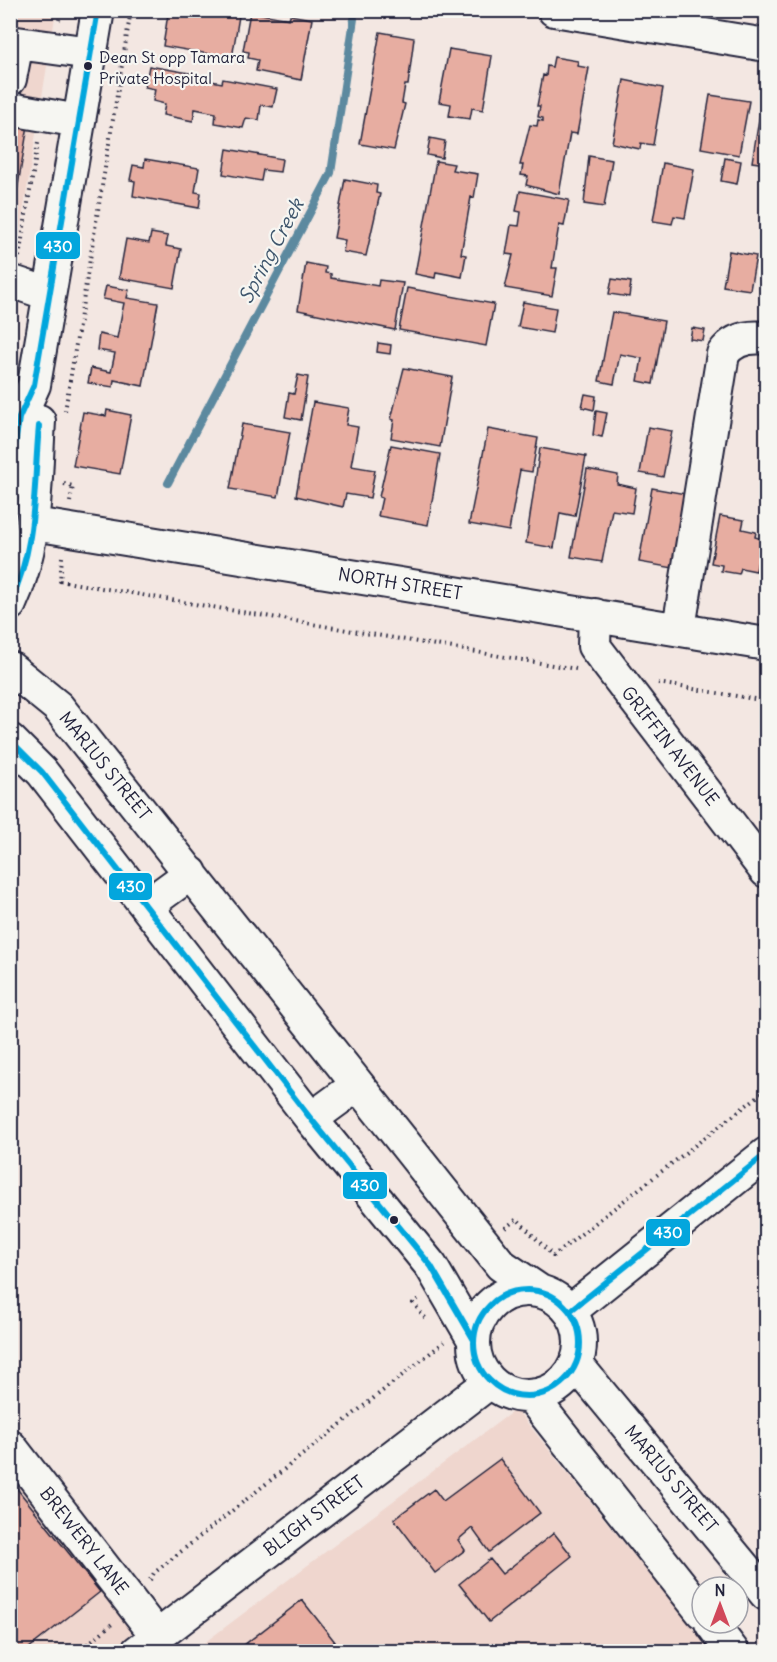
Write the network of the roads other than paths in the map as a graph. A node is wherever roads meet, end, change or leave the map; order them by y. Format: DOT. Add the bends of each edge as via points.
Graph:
graph roads {
  1 [pos="98,10"];
  2 [pos="554,10"];
  3 [pos="766,45"];
  4 [pos="91,53"];
  5 [pos="10,79"];
  6 [pos="10,109"];
  7 [pos="79,121"];
  8 [pos="10,281"];
  9 [pos="49,294"];
  10 [pos="766,339"];
  11 [pos="34,385"];
  12 [pos="10,483"];
  13 [pos="34,524"];
  14 [pos="10,604"];
  15 [pos="595,615"];
  16 [pos="679,628"];
  17 [pos="766,644"];
  18 [pos="10,668"];
  19 [pos="10,740"];
  20 [pos="766,871"];
  21 [pos="190,873"];
  22 [pos="146,906"];
  23 [pos="356,1086"];
  24 [pos="311,1119"];
  25 [pos="766,1154"];
  26 [pos="542,1292"];
  27 [pos="570,1311"];
  28 [pos="474,1340"];
  29 [pos="576,1365"];
  30 [pos="490,1382"];
  31 [pos="531,1396"];
  32 [pos="10,1446"];
  33 [pos="766,1594"];
  34 [pos="690,1597"];
  35 [pos="721,1635"];
  36 [pos="147,1644"];
  37 [pos="734,1652"];
  1 -- 4 [label="street"];
  2 -- 3 [label="street"];
  4 -- 5 [label="street" via="17,43"];
  4 -- 7 [label="street"];
  6 -- 7 [label="street"];
  7 -- 9 [label="street"];
  8 -- 9 [label="street"];
  9 -- 11 [label="street"];
  10 -- 16 [label="street" via="746,338 727,347 723,354"];
  11 -- 12 [label="street" via="19,418"];
  11 -- 13 [label="street" via="39,422"];
  13 -- 14 [label="street" via="29,552"];
  13 -- 15 [label="street, NORTH STREET"];
  15 -- 16 [label="street, NORTH STREET"];
  15 -- 20 [label="street, GRIFFIN AVENUE" via="594,646"];
  16 -- 17 [label="street, NORTH STREET"];
  18 -- 21 [label="street, MARIUS STREET" via="58,707"];
  19 -- 22 [label="street" via="42,772"];
  21 -- 22 [label="street"];
  21 -- 23 [label="street, MARIUS STREET"];
  22 -- 24 [label="street"];
  23 -- 24 [label="street"];
  23 -- 26 [label="street, MARIUS STREET" via="501,1265"];
  24 -- 28 [label="street" via="440,1280"];
  25 -- 27 [label="street"];
  26 -- 27 [label="street"];
  26 -- 28 [label="street" via="510,1292 496,1300 484,1311"];
  27 -- 29 [label="street" via="580,1337"];
  28 -- 30 [label="street" via="478,1363"];
  29 -- 31 [label="street" via="558,1386"];
  29 -- 33 [label="street, MARIUS STREET"];
  30 -- 31 [label="street" via="502,1390"];
  30 -- 36 [label="street, BLIGH STREET"];
  31 -- 34 [label="street"];
  32 -- 36 [label="street, BREWERY LANE" via="134,1606"];
  35 -- 37 [label="street"];
}
